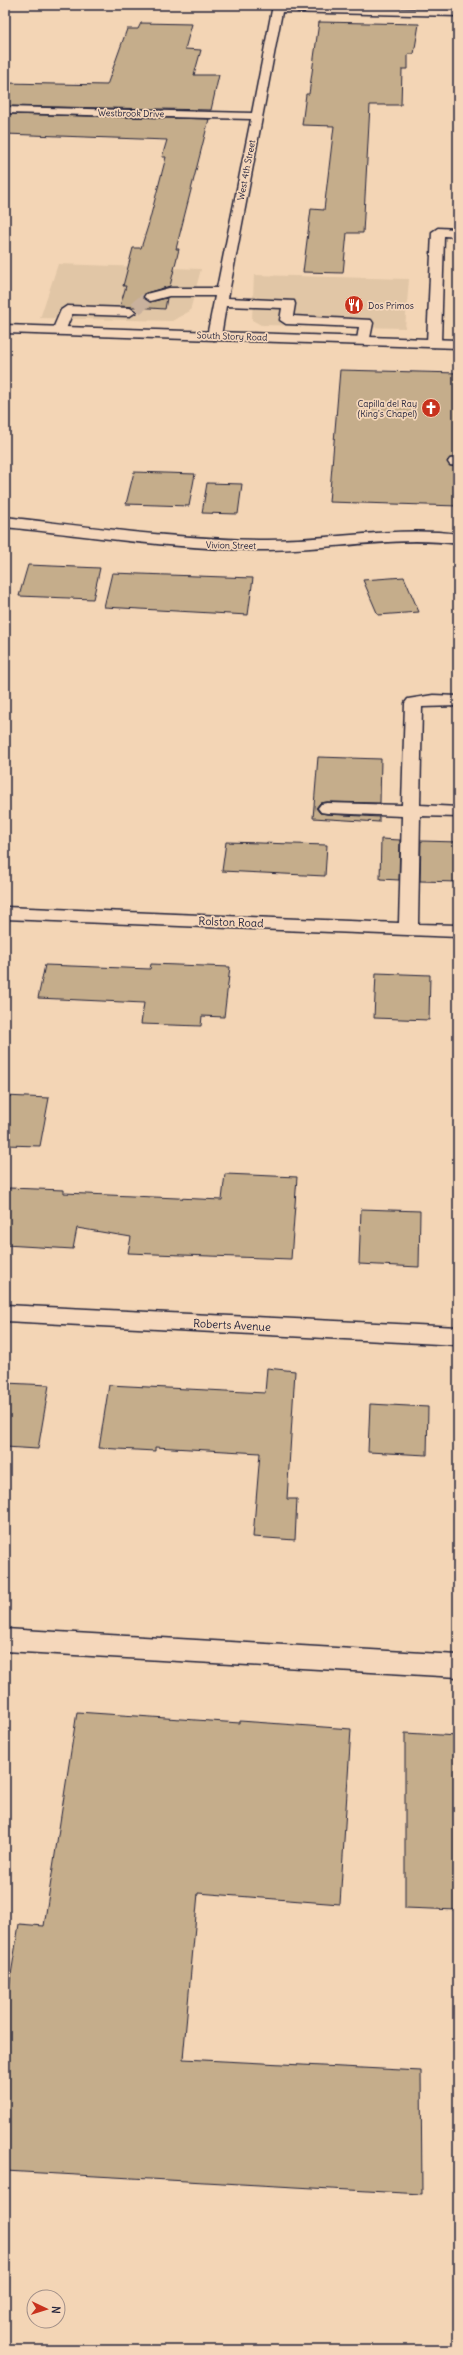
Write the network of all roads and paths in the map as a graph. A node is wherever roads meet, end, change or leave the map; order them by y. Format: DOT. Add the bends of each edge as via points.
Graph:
graph roads {
  1 [pos="278,7"];
  2 [pos="458,13"];
  3 [pos="5,110"];
  4 [pos="257,116"];
  5 [pos="458,233"];
  6 [pos="150,297"];
  7 [pos="222,297"];
  8 [pos="286,320"];
  9 [pos="5,329"];
  10 [pos="59,331"];
  11 [pos="116,333"];
  12 [pos="214,336"];
  13 [pos="283,338"];
  14 [pos="364,340"];
  15 [pos="434,343"];
  16 [pos="458,344"];
  17 [pos="5,522"];
  18 [pos="458,539"];
  19 [pos="458,701"];
  20 [pos="327,808"];
  21 [pos="410,811"];
  22 [pos="458,812"];
  23 [pos="5,913"];
  24 [pos="408,929"];
  25 [pos="458,931"];
  26 [pos="5,1313"];
  27 [pos="458,1336"];
  28 [pos="5,1640"];
  29 [pos="458,1666"];
  1 -- 2 [label="street"];
  1 -- 4 [label="street, West 4th Street"];
  3 -- 4 [label="street, Westbrook Drive"];
  4 -- 7 [label="street, West 4th Street"];
  5 -- 15 [label="street" via="438,232"];
  6 -- 7 [label="street" via="169,292"];
  7 -- 8 [label="street" via="289,304"];
  7 -- 12 [label="street, West 4th Street"];
  8 -- 13 [label="street"];
  8 -- 14 [label="street" via="366,323"];
  9 -- 10 [label="street, South Story Road"];
  10 -- 11 [label="street, South Story Road"];
  10 -- 11 [label="street" via="67,310 133,310 120,319"];
  11 -- 12 [label="street, South Story Road"];
  12 -- 13 [label="street, South Story Road"];
  13 -- 14 [label="street, South Story Road"];
  14 -- 15 [label="street, South Story Road"];
  15 -- 16 [label="street, South Story Road"];
  17 -- 18 [label="street, Vivion Street" via="213,545 305,545 431,535"];
  19 -- 21 [label="street" via="433,700 414,703"];
  20 -- 21 [label="street"];
  21 -- 22 [label="street"];
  21 -- 24 [label="street"];
  23 -- 24 [label="street, Rolston Road"];
  24 -- 25 [label="street, Rolston Road"];
  26 -- 27 [label="street, Roberts Avenue"];
  28 -- 29 [label="street"];
}
